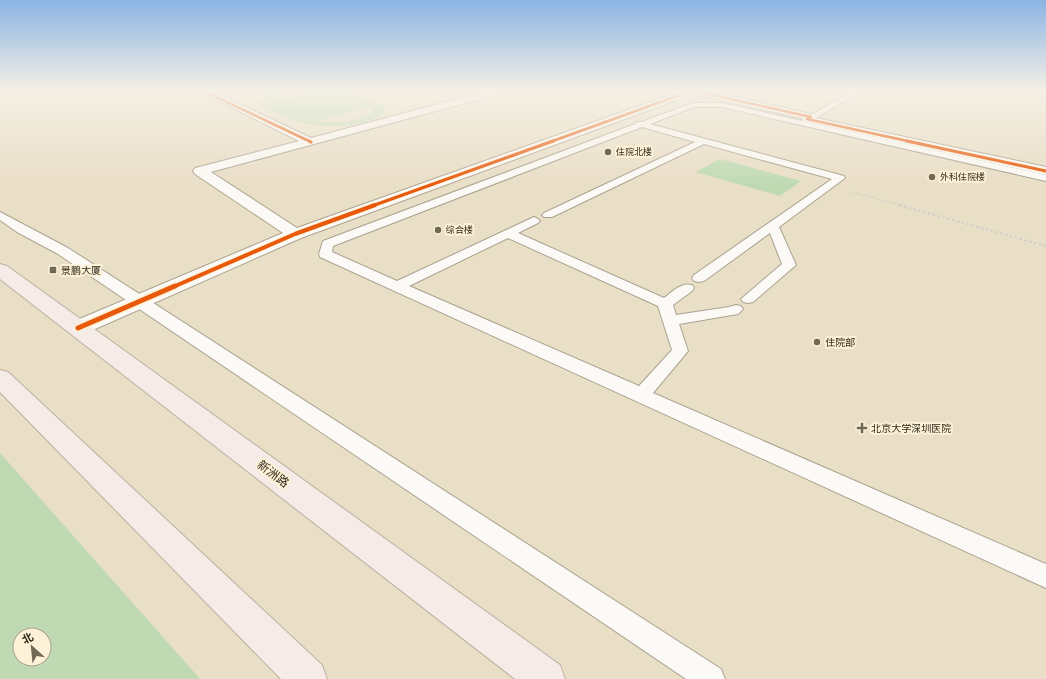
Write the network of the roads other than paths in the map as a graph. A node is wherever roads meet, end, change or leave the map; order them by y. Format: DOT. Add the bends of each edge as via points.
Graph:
graph roads {
  1 [pos="268,122"];
  2 [pos="385,122"];
  3 [pos="604,122"];
  4 [pos="645,122"];
  5 [pos="796,122"];
  6 [pos="819,122"];
  7 [pos="639,124"];
  8 [pos="704,141"];
  9 [pos="311,142"];
  10 [pos="1046,171"];
  11 [pos="1046,178"];
  12 [pos="0,215"];
  13 [pos="548,215"];
  14 [pos="534,222"];
  15 [pos="773,226"];
  16 [pos="294,234"];
  17 [pos="509,234"];
  18 [pos="0,270"];
  19 [pos="700,278"];
  20 [pos="397,286"];
  21 [pos="687,288"];
  22 [pos="748,299"];
  23 [pos="139,301"];
  24 [pos="665,304"];
  25 [pos="736,309"];
  26 [pos="670,321"];
  27 [pos="78,328"];
  28 [pos="0,378"];
  29 [pos="641,395"];
  30 [pos="1046,576"];
  31 [pos="308,679"];
  32 [pos="546,679"];
  33 [pos="711,679"];
  1 -- 9 [label="street"];
  2 -- 9 [label="street"];
  3 -- 16 [label="street"];
  4 -- 7 [label="lane"];
  5 -- 11 [label="lane"];
  6 -- 10 [label="street"];
  7 -- 8 [label="lane"];
  7 -- 20 [label="lane" via="327,244 325,254"];
  8 -- 13 [label="lane"];
  8 -- 15 [label="lane" via="840,178"];
  9 -- 16 [label="street" via="200,171"];
  12 -- 23 [label="lane" via="63,251"];
  14 -- 17 [label="lane"];
  15 -- 19 [label="lane"];
  15 -- 22 [label="lane" via="789,265"];
  16 -- 23 [label="street"];
  17 -- 20 [label="lane"];
  17 -- 24 [label="lane"];
  18 -- 27 [label="main road, 新洲路"];
  20 -- 29 [label="lane"];
  21 -- 24 [label="lane"];
  23 -- 27 [label="street"];
  23 -- 33 [label="lane"];
  24 -- 26 [label="lane"];
  25 -- 26 [label="lane"];
  26 -- 29 [label="lane" via="680,351"];
  27 -- 32 [label="main road, 新洲路"];
  28 -- 31 [label="main road"];
  29 -- 30 [label="lane"];
}
